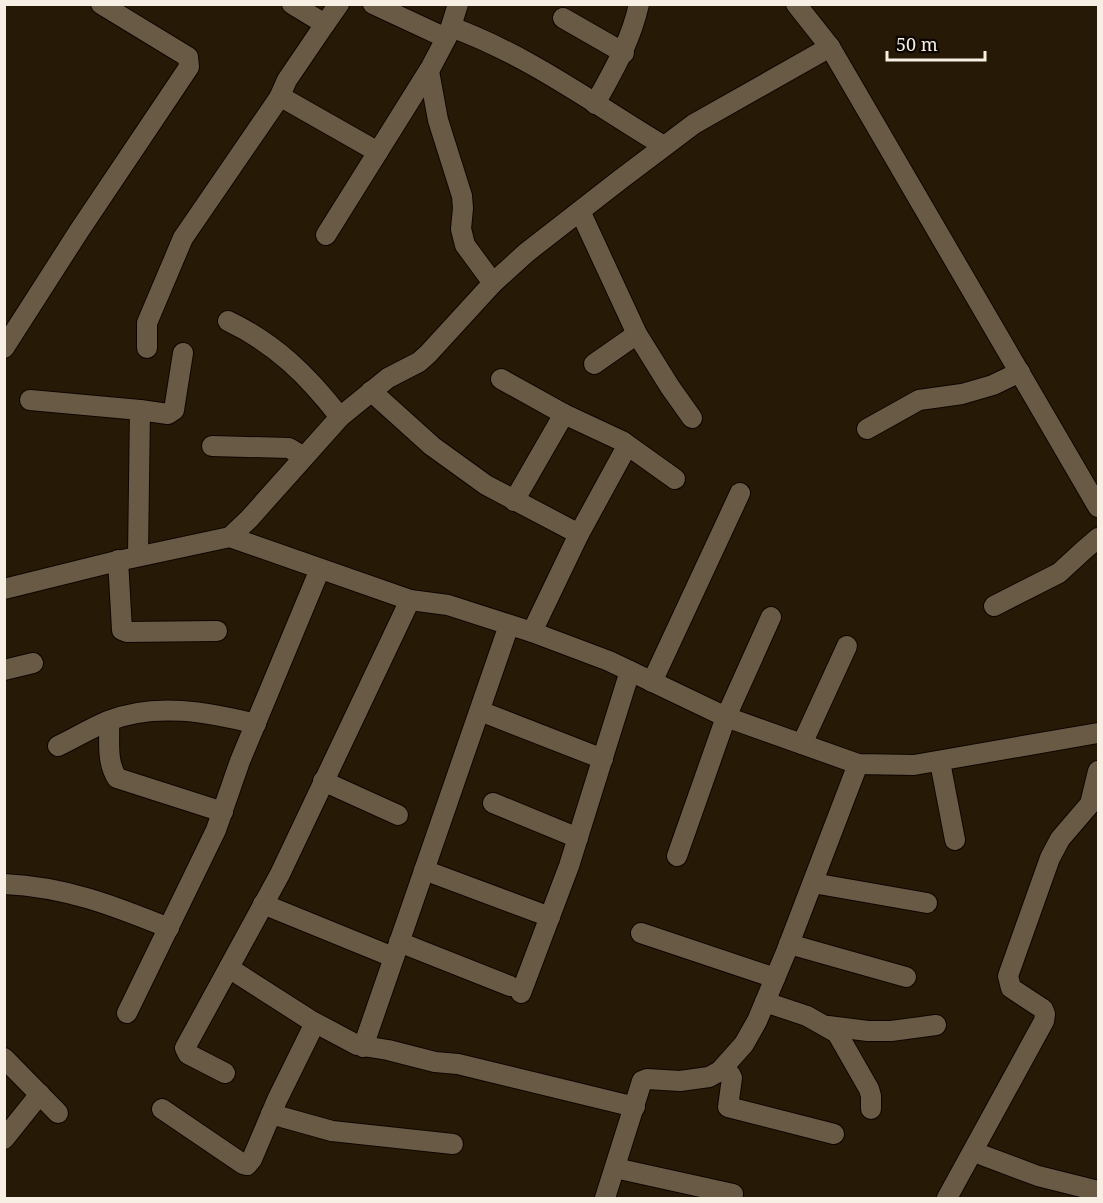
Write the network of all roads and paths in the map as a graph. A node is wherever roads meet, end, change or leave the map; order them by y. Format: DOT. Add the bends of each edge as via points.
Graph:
graph roads {
  1 [pos="101,4"];
  2 [pos="292,4"];
  3 [pos="339,4"];
  4 [pos="373,4"];
  5 [pos="458,4"];
  6 [pos="639,4"];
  7 [pos="796,4"];
  8 [pos="563,18"];
  9 [pos="325,24"];
  10 [pos="448,32"];
  11 [pos="830,47"];
  12 [pos="624,52"];
  13 [pos="429,71"];
  14 [pos="279,98"];
  15 [pos="595,104"];
  16 [pos="664,146"];
  17 [pos="378,153"];
  18 [pos="580,211"];
  19 [pos="326,235"];
  20 [pos="493,284"];
  21 [pos="228,321"];
  22 [pos="637,334"];
  23 [pos="4,348"];
  24 [pos="147,348"];
  25 [pos="183,353"];
  26 [pos="594,364"];
  27 [pos="1020,372"];
  28 [pos="501,379"];
  29 [pos="371,392"];
  30 [pos="30,400"];
  31 [pos="140,410"];
  32 [pos="564,414"];
  33 [pos="340,417"];
  34 [pos="692,418"];
  35 [pos="867,429"];
  36 [pos="626,444"];
  37 [pos="212,446"];
  38 [pos="303,457"];
  39 [pos="675,479"];
  40 [pos="740,493"];
  41 [pos="514,501"];
  42 [pos="1098,507"];
  43 [pos="579,534"];
  44 [pos="230,537"];
  45 [pos="1098,538"];
  46 [pos="138,556"];
  47 [pos="118,560"];
  48 [pos="320,569"];
  49 [pos="4,589"];
  50 [pos="410,600"];
  51 [pos="994,606"];
  52 [pos="771,617"];
  53 [pos="509,625"];
  54 [pos="217,631"];
  55 [pos="532,632"];
  56 [pos="847,646"];
  57 [pos="33,663"];
  58 [pos="4,670"];
  59 [pos="630,671"];
  60 [pos="652,682"];
  61 [pos="480,711"];
  62 [pos="726,717"];
  63 [pos="109,721"];
  64 [pos="256,724"];
  65 [pos="1098,733"];
  66 [pos="802,744"];
  67 [pos="58,746"];
  68 [pos="603,759"];
  69 [pos="940,762"];
  70 [pos="858,764"];
  71 [pos="1098,771"];
  72 [pos="323,781"];
  73 [pos="493,803"];
  74 [pos="223,812"];
  75 [pos="398,815"];
  76 [pos="578,838"];
  77 [pos="955,840"];
  78 [pos="677,856"];
  79 [pos="424,870"];
  80 [pos="4,884"];
  81 [pos="813,884"];
  82 [pos="927,903"];
  83 [pos="263,904"];
  84 [pos="550,917"];
  85 [pos="169,928"];
  86 [pos="641,933"];
  87 [pos="789,944"];
  88 [pos="396,950"];
  89 [pos="228,968"];
  90 [pos="906,977"];
  91 [pos="775,978"];
  92 [pos="765,1002"];
  93 [pos="126,1013"];
  94 [pos="315,1023"];
  95 [pos="936,1025"];
  96 [pos="828,1026"];
  97 [pos="363,1047"];
  98 [pos="4,1058"];
  99 [pos="720,1071"];
  100 [pos="225,1073"];
  101 [pos="40,1094"];
  102 [pos="635,1107"];
  103 [pos="162,1109"];
  104 [pos="871,1109"];
  105 [pos="58,1113"];
  106 [pos="271,1113"];
  107 [pos="834,1134"];
  108 [pos="4,1139"];
  109 [pos="453,1144"];
  110 [pos="974,1152"];
  111 [pos="615,1168"];
  112 [pos="1098,1191"];
  113 [pos="1070,1192"];
  114 [pos="733,1194"];
  115 [pos="605,1198"];
  116 [pos="947,1198"];
  1 -- 23 [label="street" via="188,57 189,67"];
  2 -- 9 [label="street"];
  3 -- 9 [label="street"];
  4 -- 10 [label="street"];
  5 -- 10 [label="street"];
  6 -- 12 [label="street"];
  7 -- 11 [label="street"];
  8 -- 12 [label="street"];
  9 -- 14 [label="street"];
  10 -- 13 [label="street"];
  10 -- 15 [label="street" via="505,50"];
  11 -- 16 [label="street" via="693,124"];
  11 -- 27 [label="street"];
  12 -- 15 [label="street"];
  13 -- 17 [label="street"];
  13 -- 20 [label="street" via="438,120 462,196 462,238"];
  14 -- 17 [label="street"];
  14 -- 24 [label="street" via="183,238 147,323"];
  15 -- 16 [label="street"];
  16 -- 18 [label="street"];
  17 -- 19 [label="street"];
  18 -- 20 [label="street"];
  18 -- 22 [label="street"];
  20 -- 29 [label="street" via="424,358"];
  21 -- 33 [label="street" via="283,355 313,383"];
  22 -- 26 [label="street"];
  22 -- 34 [label="street"];
  25 -- 31 [label="street" via="174,410 168,414"];
  27 -- 35 [label="street" via="962,394 920,400"];
  27 -- 42 [label="street"];
  28 -- 32 [label="street"];
  29 -- 33 [label="street"];
  29 -- 41 [label="street" via="432,446"];
  30 -- 31 [label="street"];
  31 -- 46 [label="street"];
  32 -- 36 [label="street"];
  32 -- 41 [label="street"];
  33 -- 38 [label="street"];
  36 -- 39 [label="street"];
  36 -- 43 [label="street"];
  37 -- 38 [label="street" via="289,448"];
  38 -- 44 [label="street"];
  40 -- 60 [label="street"];
  41 -- 43 [label="street"];
  43 -- 55 [label="street"];
  44 -- 46 [label="street"];
  44 -- 48 [label="street"];
  45 -- 51 [label="street" via="1059,573"];
  46 -- 47 [label="street"];
  47 -- 49 [label="street"];
  47 -- 54 [label="street" via="122,630"];
  48 -- 50 [label="street"];
  48 -- 64 [label="street"];
  50 -- 53 [label="street" via="448,605"];
  50 -- 72 [label="street"];
  52 -- 62 [label="street"];
  53 -- 55 [label="street"];
  53 -- 61 [label="street"];
  55 -- 59 [label="street"];
  56 -- 66 [label="street"];
  57 -- 58 [label="street"];
  59 -- 60 [label="street"];
  59 -- 68 [label="street"];
  60 -- 62 [label="street"];
  61 -- 68 [label="street"];
  61 -- 79 [label="street"];
  62 -- 66 [label="street"];
  62 -- 78 [label="street"];
  63 -- 64 [label="street" via="134,713 185,711 214,713"];
  63 -- 67 [label="street"];
  63 -- 74 [label="street" via="109,753 117,778"];
  64 -- 74 [label="street"];
  65 -- 69 [label="street"];
  66 -- 70 [label="street"];
  68 -- 76 [label="street"];
  69 -- 70 [label="street"];
  69 -- 77 [label="street"];
  70 -- 81 [label="street"];
  71 -- 110 [label="street" via="1090,804 1060,839 1050,858 1008,976 1011,988 1043,1009 1044,1021"];
  72 -- 75 [label="street"];
  72 -- 83 [label="street"];
  73 -- 76 [label="street"];
  74 -- 85 [label="street"];
  76 -- 84 [label="street"];
  79 -- 84 [label="street"];
  79 -- 88 [label="street"];
  80 -- 85 [label="street" via="66,892 108,903"];
  81 -- 82 [label="street"];
  81 -- 87 [label="street"];
  83 -- 88 [label="street"];
  83 -- 89 [label="street"];
  84 -- 88 [label="street" via="515,990"];
  85 -- 93 [label="street"];
  86 -- 91 [label="street"];
  87 -- 90 [label="street"];
  87 -- 91 [label="street"];
  88 -- 97 [label="street"];
  89 -- 94 [label="street"];
  89 -- 100 [label="street" via="185,1048 188,1054"];
  91 -- 92 [label="street"];
  92 -- 96 [label="street"];
  92 -- 99 [label="street" via="744,1044"];
  94 -- 97 [label="street"];
  94 -- 106 [label="street"];
  95 -- 96 [label="street" via="891,1031"];
  96 -- 104 [label="street" via="837,1033 869,1089"];
  97 -- 102 [label="street" via="458,1064"];
  98 -- 101 [label="street"];
  99 -- 102 [label="street" via="709,1077 680,1081 644,1079"];
  99 -- 107 [label="street" via="732,1078 728,1107"];
  101 -- 105 [label="street"];
  101 -- 108 [label="street"];
  102 -- 111 [label="street"];
  103 -- 106 [label="street" via="247,1165"];
  106 -- 109 [label="street" via="332,1131"];
  110 -- 113 [label="street"];
  110 -- 116 [label="street"];
  111 -- 114 [label="street"];
  111 -- 115 [label="street"];
  112 -- 113 [label="street"];
}
